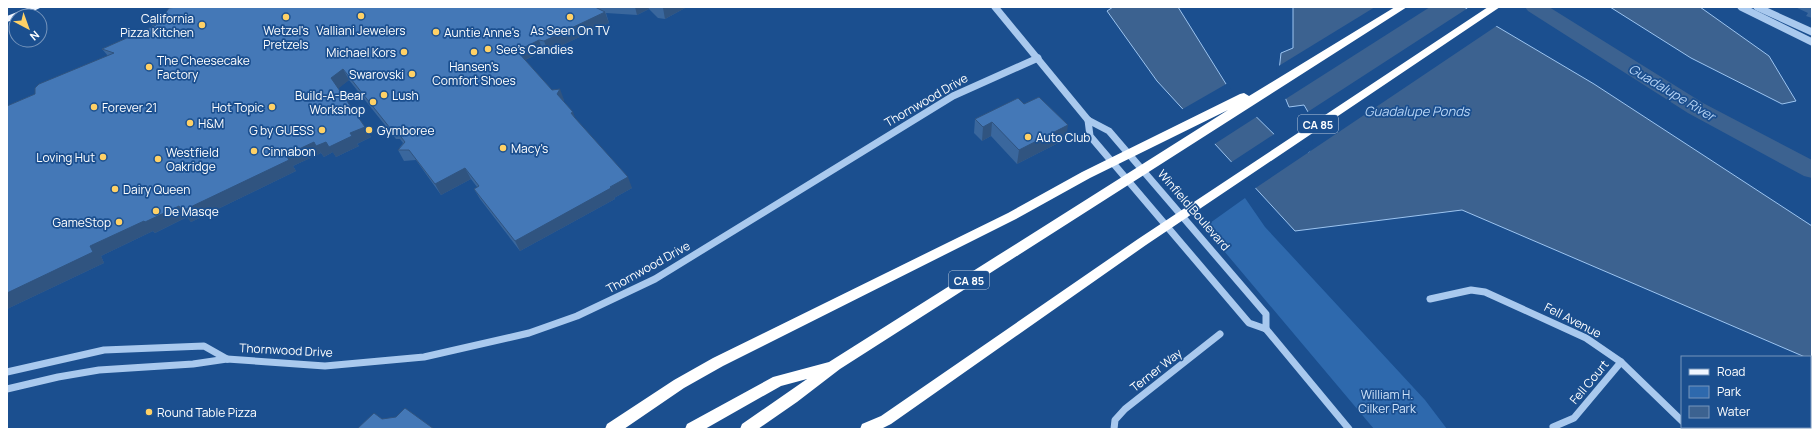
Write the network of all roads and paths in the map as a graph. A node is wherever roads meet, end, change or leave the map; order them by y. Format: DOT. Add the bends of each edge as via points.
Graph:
graph roads {
  1 [pos="38,7"];
  2 [pos="995,7"];
  3 [pos="1402,7"];
  4 [pos="1495,7"];
  5 [pos="1741,7"];
  6 [pos="1757,7"];
  7 [pos="7,19"];
  8 [pos="1812,32"];
  9 [pos="1812,42"];
  10 [pos="1038,58"];
  11 [pos="1292,74"];
  12 [pos="1088,120"];
  13 [pos="1430,299"];
  14 [pos="1266,329"];
  15 [pos="1220,334"];
  16 [pos="227,359"];
  17 [pos="1621,362"];
  18 [pos="834,366"];
  19 [pos="7,372"];
  20 [pos="7,389"];
  21 [pos="1681,420"];
  22 [pos="882,424"];
  23 [pos="1553,427"];
  24 [pos="612,429"];
  25 [pos="692,429"];
  26 [pos="746,429"];
  27 [pos="867,429"];
  28 [pos="1114,429"];
  29 [pos="1349,429"];
  1 -- 7 [label="main road"];
  2 -- 10 [label="street, Winfield Boulevard"];
  3 -- 11 [label="highway, CA 85"];
  4 -- 22 [label="highway, CA 85" via="1142,242"];
  5 -- 9 [label="street"];
  6 -- 8 [label="street"];
  10 -- 12 [label="street, Winfield Boulevard"];
  10 -- 16 [label="street, Thornwood Drive" via="953,96 677,267 577,316 528,333 424,357 325,366"];
  11 -- 18 [label="highway, CA 85"];
  11 -- 24 [label="highway" via="1086,175 1005,219 718,362 679,384"];
  12 -- 14 [label="street, Winfield Boulevard" via="1090,136 1249,323"];
  12 -- 14 [label="street, Winfield Boulevard" via="1109,131 1202,237 1266,314"];
  13 -- 17 [label="street, Fell Avenue" via="1471,290 1485,292 1586,338"];
  14 -- 29 [label="street, Winfield Boulevard"];
  15 -- 28 [label="street, Terner Way" via="1117,416 1113,424"];
  16 -- 19 [label="street, Thornwood Drive" via="204,346 104,350"];
  16 -- 20 [label="street, Thornwood Drive" via="193,364 99,370"];
  17 -- 21 [label="street, Fell Avenue"];
  17 -- 23 [label="street, Fell Court" via="1574,418"];
  18 -- 25 [label="highway" via="778,381"];
  18 -- 26 [label="highway, CA 85"];
  22 -- 27 [label="highway, CA 85"];
}
